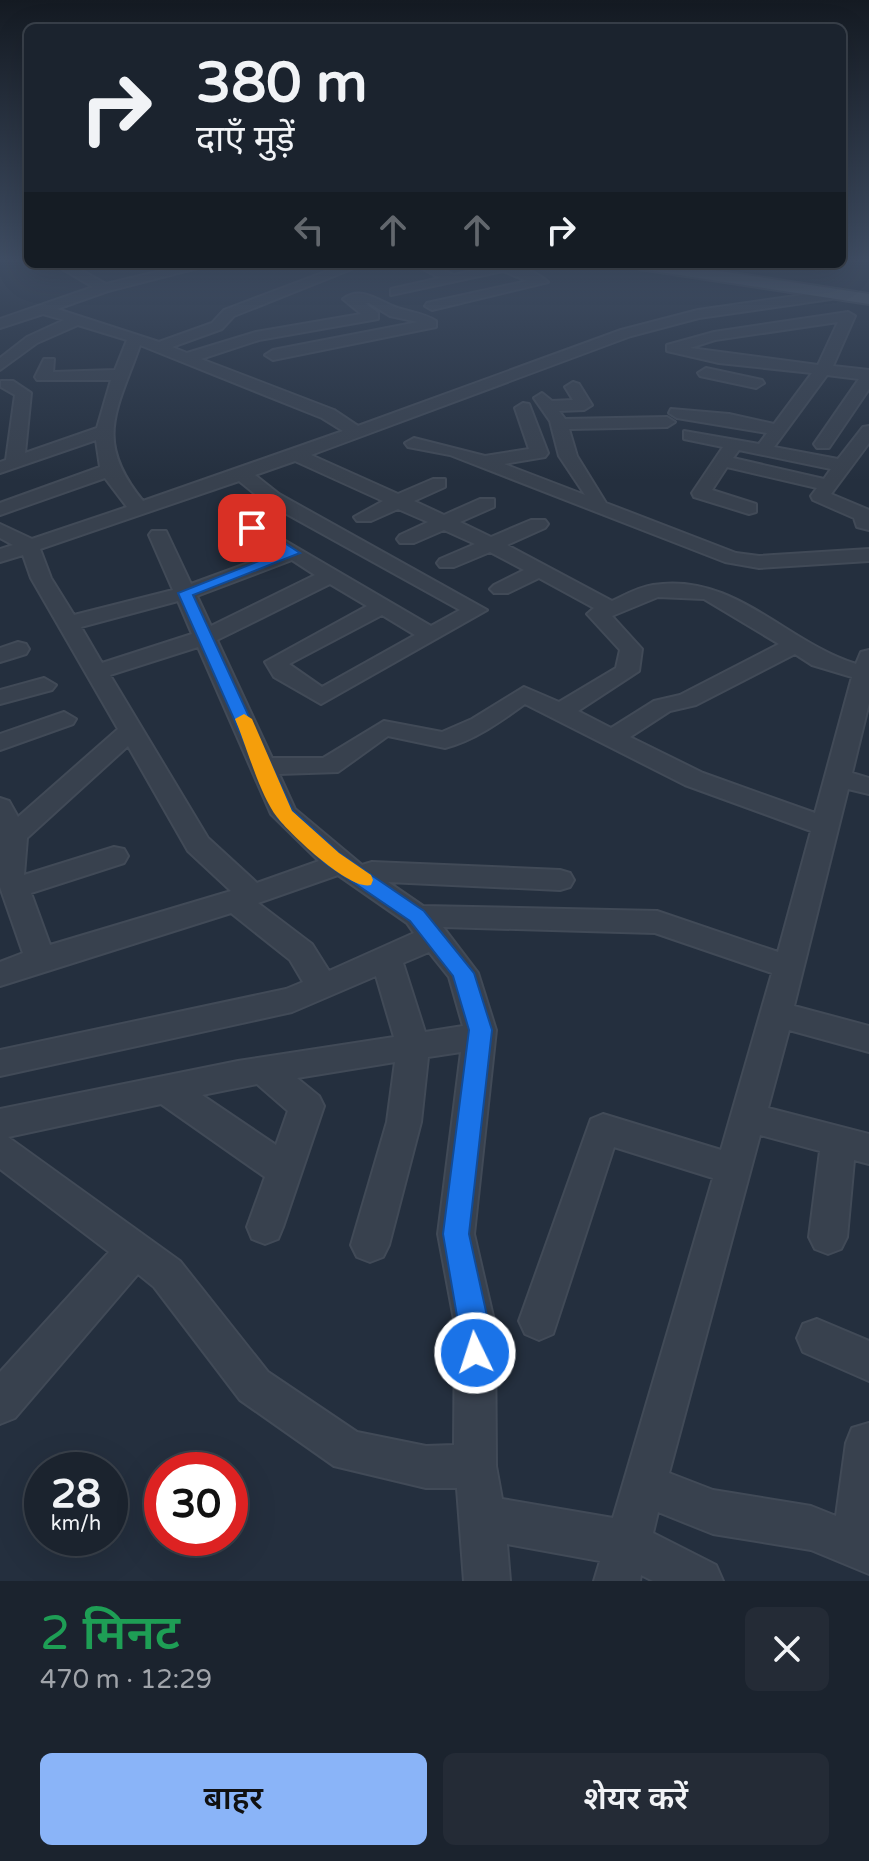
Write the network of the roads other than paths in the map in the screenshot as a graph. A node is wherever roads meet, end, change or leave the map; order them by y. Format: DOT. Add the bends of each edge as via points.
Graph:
graph roads {
  1 [pos="47,333"];
  2 [pos="119,333"];
  3 [pos="198,333"];
  4 [pos="260,333"];
  5 [pos="411,333"];
  6 [pos="626,333"];
  7 [pos="736,333"];
  8 [pos="840,333"];
  9 [pos="135,338"];
  10 [pos="159,347"];
  11 [pos="672,348"];
  12 [pos="273,355"];
  13 [pos="187,358"];
  14 [pos="719,358"];
  15 [pos="773,364"];
  16 [pos="0,365"];
  17 [pos="824,368"];
  18 [pos="122,375"];
  19 [pos="4,386"];
  20 [pos="573,387"];
  21 [pos="523,408"];
  22 [pos="559,424"];
  23 [pos="778,430"];
  24 [pos="106,431"];
  25 [pos="354,431"];
  26 [pos="869,431"];
  27 [pos="690,435"];
  28 [pos="9,443"];
  29 [pos="414,443"];
  30 [pos="734,444"];
  31 [pos="823,444"];
  32 [pos="763,450"];
  33 [pos="295,454"];
  34 [pos="723,461"];
  35 [pos="482,462"];
  36 [pos="7,465"];
  37 [pos="844,466"];
  38 [pos="109,470"];
  39 [pos="242,474"];
  40 [pos="439,483"];
  41 [pos="828,485"];
  42 [pos="397,502"];
  43 [pos="487,503"];
  44 [pos="597,506"];
  45 [pos="138,508"];
  46 [pos="749,508"];
  47 [pos="0,509"];
  48 [pos="231,515"];
  49 [pos="364,517"];
  50 [pos="444,522"];
  51 [pos="538,524"];
  52 [pos="869,524"];
  53 [pos="0,530"];
  54 [pos="159,535"];
  55 [pos="407,539"];
  56 [pos="491,544"];
  57 [pos="29,545"];
  58 [pos="293,553"];
  59 [pos="869,555"];
  60 [pos="0,556"];
  61 [pos="732,558"];
  62 [pos="447,563"];
  63 [pos="540,570"];
  64 [pos="331,575"];
  65 [pos="501,589"];
  66 [pos="185,593"];
  67 [pos="707,593"];
  68 [pos="383,606"];
  69 [pos="612,609"];
  70 [pos="69,623"];
  71 [pos="430,635"];
  72 [pos="206,637"];
  73 [pos="796,644"];
  74 [pos="867,666"];
  75 [pos="99,671"];
  76 [pos="44,685"];
  77 [pos="0,697"];
  78 [pos="560,712"];
  79 [pos="64,719"];
  80 [pos="132,729"];
  81 [pos="612,738"];
  82 [pos="0,742"];
  83 [pos="264,766"];
  84 [pos="853,782"];
  85 [pos="0,807"];
  86 [pos="825,826"];
  87 [pos="14,835"];
  88 [pos="114,856"];
  89 [pos="351,871"];
  90 [pos="560,880"];
  91 [pos="15,888"];
  92 [pos="244,898"];
  93 [pos="425,926"];
  94 [pos="386,958"];
  95 [pos="40,959"];
  96 [pos="789,967"];
  97 [pos="0,974"];
  98 [pos="322,986"];
  99 [pos="777,1014"];
  100 [pos="480,1036"];
  101 [pos="869,1039"];
  102 [pos="413,1046"];
  103 [pos="0,1063"];
  104 [pos="263,1070"];
  105 [pos="166,1089"];
  106 [pos="748,1117"];
  107 [pos="0,1124"];
  108 [pos="854,1145"];
  109 [pos="0,1149"];
  110 [pos="733,1169"];
  111 [pos="285,1171"];
  112 [pos="265,1227"];
  113 [pos="828,1237"];
  114 [pos="370,1245"];
  115 [pos="135,1250"];
  116 [pos="539,1321"];
  117 [pos="817,1338"];
  118 [pos="869,1361"];
  119 [pos="0,1403"];
  120 [pos="867,1443"];
  121 [pos="475,1466"];
  122 [pos="643,1484"];
  123 [pos="483,1518"];
  124 [pos="861,1549"];
  125 [pos="622,1562"];
  126 [pos="487,1581"];
  127 [pos="700,1581"];
  1 -- 16 [label="street"];
  2 -- 9 [label="street"];
  3 -- 10 [label="street"];
  4 -- 13 [label="street"];
  5 -- 12 [label="street"];
  6 -- 11 [label="street"];
  6 -- 25 [label="street"];
  7 -- 11 [label="street"];
  8 -- 17 [label="street"];
  9 -- 10 [label="street"];
  9 -- 18 [label="street"];
  10 -- 13 [label="street"];
  11 -- 14 [label="street"];
  13 -- 25 [label="street" via="328,414"];
  14 -- 15 [label="street"];
  14 -- 15 [label="street" via="702,378 752,388"];
  15 -- 17 [label="street"];
  17 -- 23 [label="street"];
  17 -- 31 [label="street" via="869,375"];
  18 -- 19 [label="street" via="46,370"];
  18 -- 24 [label="street" via="112,395"];
  19 -- 28 [label="street" via="23,393"];
  20 -- 22 [label="street" via="584,405 545,402"];
  21 -- 35 [label="street" via="539,453"];
  22 -- 23 [label="street" via="729,419"];
  22 -- 44 [label="street" via="568,456"];
  23 -- 32 [label="street"];
  24 -- 36 [label="street"];
  24 -- 38 [label="street"];
  25 -- 33 [label="street"];
  26 -- 37 [label="street"];
  27 -- 30 [label="street"];
  28 -- 36 [label="street"];
  29 -- 35 [label="street"];
  30 -- 32 [label="street"];
  30 -- 34 [label="street"];
  32 -- 37 [label="street"];
  33 -- 39 [label="street"];
  33 -- 42 [label="street"];
  34 -- 41 [label="street"];
  34 -- 46 [label="street" via="701,493"];
  35 -- 44 [label="street"];
  37 -- 41 [label="street"];
  38 -- 45 [label="street"];
  38 -- 47 [label="street"];
  39 -- 45 [label="street"];
  39 -- 71 [label="street" via="272,498 476,610"];
  40 -- 42 [label="street"];
  41 -- 52 [label="street" via="820,496 864,515"];
  42 -- 49 [label="street"];
  42 -- 50 [label="street"];
  43 -- 50 [label="street"];
  44 -- 61 [label="street"];
  45 -- 57 [label="street"];
  48 -- 58 [label="street"];
  50 -- 55 [label="street"];
  50 -- 56 [label="street"];
  51 -- 56 [label="street"];
  53 -- 57 [label="street"];
  54 -- 66 [label="street"];
  56 -- 62 [label="street"];
  56 -- 63 [label="street"];
  57 -- 60 [label="street"];
  57 -- 70 [label="street" via="41,578"];
  58 -- 64 [label="street"];
  58 -- 66 [label="street"];
  59 -- 61 [label="street" via="759,562"];
  61 -- 67 [label="street"];
  63 -- 65 [label="street"];
  63 -- 69 [label="street"];
  64 -- 68 [label="street"];
  64 -- 72 [label="street"];
  66 -- 70 [label="street"];
  66 -- 72 [label="street"];
  67 -- 69 [label="street" via="655,591"];
  67 -- 73 [label="street"];
  68 -- 71 [label="street"];
  68 -- 71 [label="street" via="276,662 282,672 321,697"];
  69 -- 78 [label="street" via="598,614 631,649 627,671"];
  70 -- 75 [label="street"];
  72 -- 75 [label="street"];
  72 -- 83 [label="street"];
  73 -- 74 [label="street" via="820,660"];
  73 -- 81 [label="street" via="688,700 662,706"];
  74 -- 84 [label="street"];
  75 -- 80 [label="street"];
  76 -- 77 [label="street"];
  78 -- 81 [label="street"];
  78 -- 83 [label="street" via="524,694 481,724 445,740 384,728 329,766"];
  79 -- 82 [label="street"];
  80 -- 87 [label="street"];
  80 -- 92 [label="street" via="198,844"];
  81 -- 86 [label="street" via="694,779"];
  83 -- 89 [label="street" via="284,814"];
  84 -- 86 [label="street"];
  85 -- 87 [label="street"];
  86 -- 96 [label="street"];
  87 -- 91 [label="street" via="8,870"];
  88 -- 91 [label="street"];
  89 -- 90 [label="street"];
  89 -- 92 [label="street"];
  89 -- 93 [label="street"];
  91 -- 95 [label="street"];
  92 -- 95 [label="street"];
  92 -- 98 [label="street" via="301,952"];
  93 -- 94 [label="street"];
  93 -- 96 [label="street" via="657,922"];
  93 -- 100 [label="street" via="463,973"];
  94 -- 98 [label="street"];
  94 -- 102 [label="street"];
  95 -- 97 [label="street"];
  96 -- 99 [label="street"];
  98 -- 103 [label="street" via="292,1000"];
  99 -- 101 [label="street"];
  99 -- 106 [label="street"];
  100 -- 102 [label="street"];
  100 -- 121 [label="street" via="456,1234 475,1325"];
  102 -- 104 [label="street"];
  102 -- 114 [label="street" via="404,1122"];
  104 -- 105 [label="street"];
  104 -- 111 [label="street" via="307,1106"];
  105 -- 107 [label="street"];
  105 -- 111 [label="street"];
  106 -- 108 [label="street"];
  106 -- 110 [label="street"];
  108 -- 113 [label="street"];
  109 -- 115 [label="street"];
  110 -- 116 [label="street" via="603,1129"];
  110 -- 122 [label="street"];
  111 -- 112 [label="street"];
  115 -- 119 [label="street"];
  115 -- 121 [label="street" via="167,1274 254,1386 349,1451 426,1467"];
  117 -- 118 [label="street"];
  120 -- 124 [label="street"];
  121 -- 123 [label="street"];
  122 -- 124 [label="street" via="713,1512 811,1528"];
  122 -- 125 [label="street"];
  123 -- 125 [label="street"];
  123 -- 126 [label="street"];
  125 -- 127 [label="street"];
}
